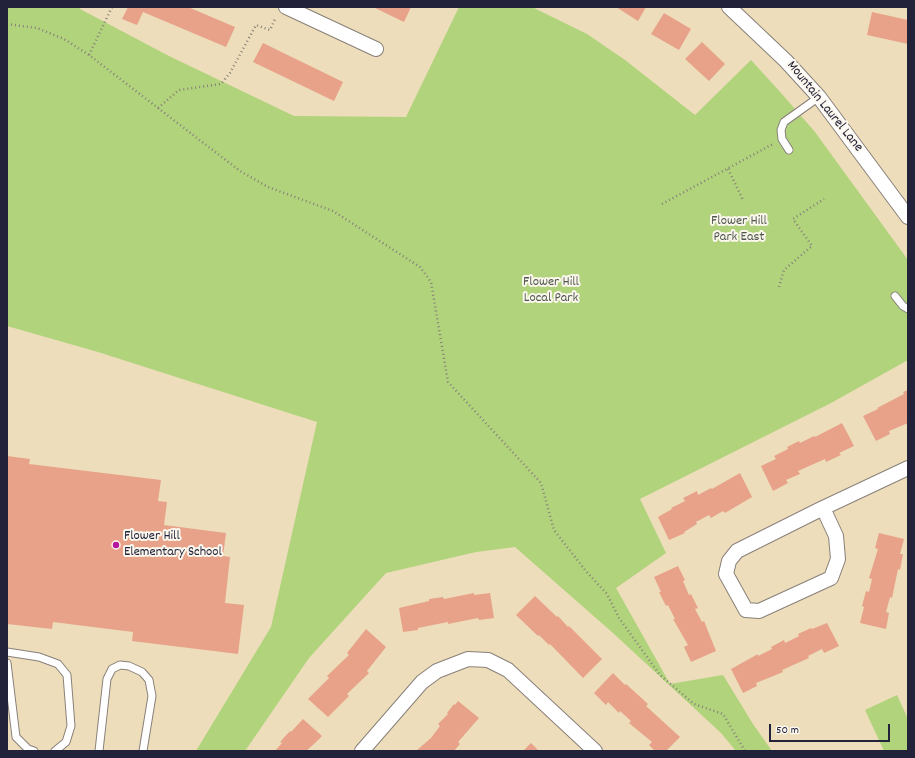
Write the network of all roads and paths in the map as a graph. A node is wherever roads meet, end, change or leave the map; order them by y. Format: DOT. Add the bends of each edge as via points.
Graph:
graph roads {
  1 [pos="112,7"];
  2 [pos="729,7"];
  3 [pos="282,10"];
  4 [pos="7,24"];
  5 [pos="376,49"];
  6 [pos="89,55"];
  7 [pos="819,97"];
  8 [pos="158,108"];
  9 [pos="782,139"];
  10 [pos="788,150"];
  11 [pos="728,169"];
  12 [pos="824,199"];
  13 [pos="743,200"];
  14 [pos="662,204"];
  15 [pos="908,217"];
  16 [pos="779,287"];
  17 [pos="895,296"];
  18 [pos="908,309"];
  19 [pos="908,468"];
  20 [pos="823,508"];
  21 [pos="7,652"];
  22 [pos="7,663"];
  23 [pos="34,751"];
  24 [pos="55,751"];
  25 [pos="99,751"];
  26 [pos="143,751"];
  27 [pos="362,751"];
  28 [pos="595,751"];
  29 [pos="745,751"];
  1 -- 6 [label="path"];
  2 -- 7 [label="street, Mountain Laurel Lane" via="786,61"];
  3 -- 5 [label="street"];
  3 -- 8 [label="path" via="270,30 256,25 230,73 221,84 180,90"];
  4 -- 6 [label="path" via="37,28 64,39"];
  6 -- 8 [label="path"];
  7 -- 9 [label="lane" via="784,122 781,130"];
  7 -- 15 [label="street, Mountain Laurel Lane"];
  8 -- 29 [label="path" via="240,171 268,187 333,211 420,267 431,282 448,382 541,483 554,530 585,570 608,594 619,618 660,675 694,704 723,714"];
  9 -- 10 [label="lane"];
  9 -- 11 [label="path"];
  11 -- 13 [label="path"];
  11 -- 14 [label="path"];
  12 -- 16 [label="path" via="793,219 812,246 784,270"];
  17 -- 18 [label="lane"];
  19 -- 20 [label="street"];
  20 -- 20 [label="street" via="737,551 729,561 726,574 746,610 759,611 831,578 838,559 836,536"];
  21 -- 24 [label="lane" via="39,657 58,664 66,675 71,726 66,742"];
  22 -- 23 [label="lane" via="16,737 28,749"];
  25 -- 26 [label="lane" via="106,679 112,669 120,665 142,672 149,680 152,696"];
  27 -- 28 [label="street" via="422,682 437,670 468,660 488,660 508,670"];
}
